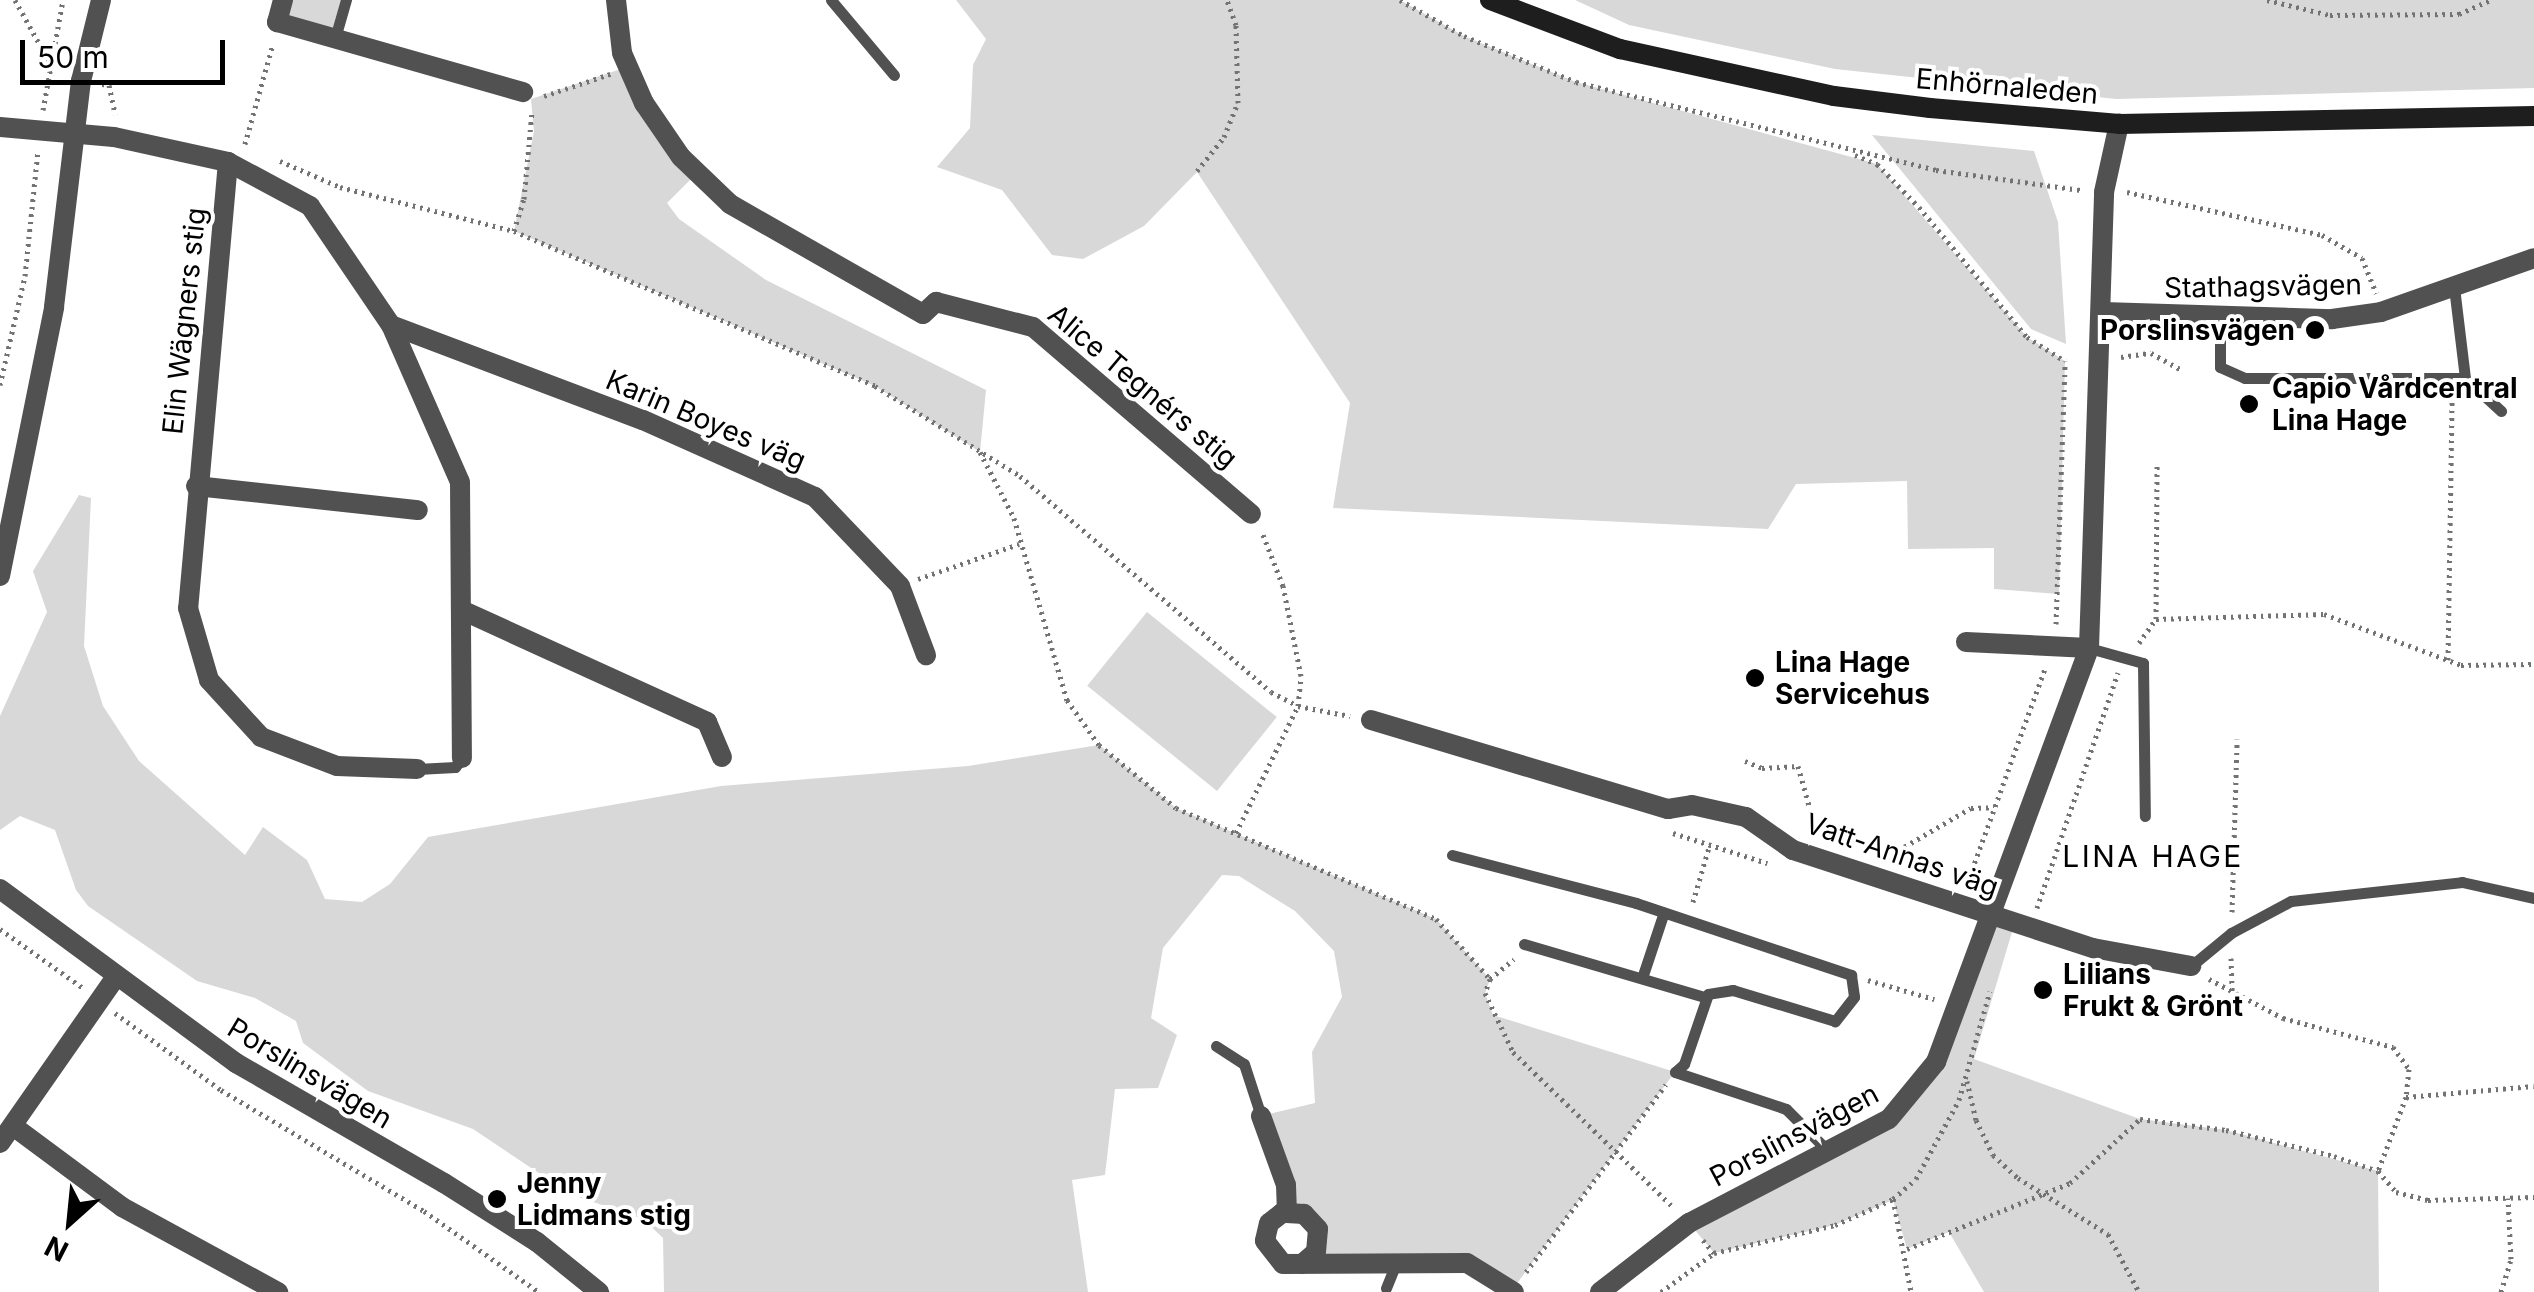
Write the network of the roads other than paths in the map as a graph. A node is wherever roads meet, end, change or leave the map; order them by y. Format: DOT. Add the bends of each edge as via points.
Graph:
graph roads {
  1 [pos="101,0"];
  2 [pos="283,0"];
  3 [pos="346,0"];
  4 [pos="616,0"];
  5 [pos="831,0"];
  6 [pos="1490,0"];
  7 [pos="336,38"];
  8 [pos="894,74"];
  9 [pos="533,94"];
  10 [pos="2534,116"];
  11 [pos="2119,124"];
  12 [pos="0,127"];
  13 [pos="74,134"];
  14 [pos="236,156"];
  15 [pos="2534,258"];
  16 [pos="2454,288"];
  17 [pos="2103,312"];
  18 [pos="2220,319"];
  19 [pos="391,325"];
  20 [pos="2459,379"];
  21 [pos="2501,411"];
  22 [pos="196,486"];
  23 [pos="418,510"];
  24 [pos="1251,514"];
  25 [pos="0,576"];
  26 [pos="466,612"];
  27 [pos="1966,642"];
  28 [pos="2089,648"];
  29 [pos="926,655"];
  30 [pos="1371,720"];
  31 [pos="722,757"];
  32 [pos="462,758"];
  33 [pos="417,770"];
  34 [pos="2144,816"];
  35 [pos="1452,855"];
  36 [pos="0,889"];
  37 [pos="2534,898"];
  38 [pos="1986,912"];
  39 [pos="1662,915"];
  40 [pos="1524,944"];
  41 [pos="2191,966"];
  42 [pos="116,978"];
  43 [pos="1642,978"];
  44 [pos="1704,997"];
  45 [pos="1216,1046"];
  46 [pos="1261,1116"];
  47 [pos="13,1126"];
  48 [pos="0,1143"];
  49 [pos="1829,1152"];
  50 [pos="1287,1211"];
  51 [pos="1397,1261"];
  52 [pos="1302,1264"];
  53 [pos="1386,1288"];
  54 [pos="1513,1291"];
  55 [pos="278,1292"];
  56 [pos="599,1292"];
  57 [pos="1600,1292"];
  1 -- 13 [label="street"];
  2 -- 7 [label="street" via="277,22"];
  3 -- 7 [label="lane"];
  4 -- 24 [label="street, Alice Tegnérs stig" via="622,53 644,103 681,157 730,204 922,314 936,302 1033,327"];
  5 -- 8 [label="lane"];
  6 -- 11 [label="street, Enhörnaleden" via="1620,50 1834,96"];
  7 -- 9 [label="street"];
  10 -- 11 [label="street, Enhörnaleden"];
  11 -- 17 [label="street, Porslinsvägen" via="2104,192"];
  12 -- 13 [label="street"];
  13 -- 14 [label="street"];
  13 -- 25 [label="street" via="54,307"];
  14 -- 19 [label="street" via="310,206"];
  14 -- 22 [label="street, Elin Wägners stig"];
  15 -- 16 [label="street, Stathagsvägen"];
  16 -- 18 [label="street, Stathagsvägen" via="2381,312"];
  16 -- 20 [label="lane"];
  17 -- 18 [label="street, Stathagsvägen"];
  17 -- 28 [label="street, Porslinsvägen"];
  18 -- 20 [label="lane" via="2220,367 2244,378"];
  19 -- 26 [label="street" via="460,482"];
  19 -- 29 [label="street, Karin Boyes väg" via="644,420 815,497 900,586"];
  20 -- 21 [label="lane"];
  22 -- 23 [label="street"];
  22 -- 33 [label="street, Elin Wägners stig" via="188,608 208,680 261,737 337,766"];
  26 -- 31 [label="street" via="707,722"];
  26 -- 32 [label="street"];
  27 -- 28 [label="street"];
  28 -- 34 [label="lane" via="2143,663"];
  28 -- 38 [label="street, Porslinsvägen"];
  30 -- 38 [label="street, Vatt-Annas väg" via="1668,809 1692,805 1746,817 1793,850"];
  32 -- 33 [label="lane" via="455,767"];
  35 -- 39 [label="lane" via="1530,872"];
  36 -- 42 [label="street, Porslinsvägen"];
  37 -- 41 [label="lane" via="2462,882 2291,901 2231,933"];
  38 -- 41 [label="street, Vatt-Annas väg" via="2093,948"];
  38 -- 49 [label="street, Porslinsvägen" via="1936,1062 1903,1107"];
  39 -- 43 [label="lane"];
  39 -- 44 [label="lane" via="1851,974 1854,997 1835,1021 1733,990"];
  40 -- 43 [label="lane"];
  42 -- 47 [label="street"];
  42 -- 56 [label="street, Porslinsvägen" via="250,1072 537,1242"];
  43 -- 44 [label="lane"];
  44 -- 49 [label="lane" via="1684,1064 1675,1072 1786,1109"];
  45 -- 46 [label="lane" via="1244,1064"];
  46 -- 50 [label="street" via="1286,1186"];
  47 -- 48 [label="street"];
  47 -- 55 [label="street" via="122,1208"];
  49 -- 57 [label="street, Porslinsvägen" via="1689,1224"];
  50 -- 52 [label="street" via="1304,1214 1318,1230 1316,1252"];
  50 -- 52 [label="street" via="1269,1224 1266,1248 1284,1264"];
  51 -- 52 [label="street" via="1347,1268"];
  51 -- 53 [label="lane"];
  51 -- 54 [label="street" via="1468,1263"];
}
